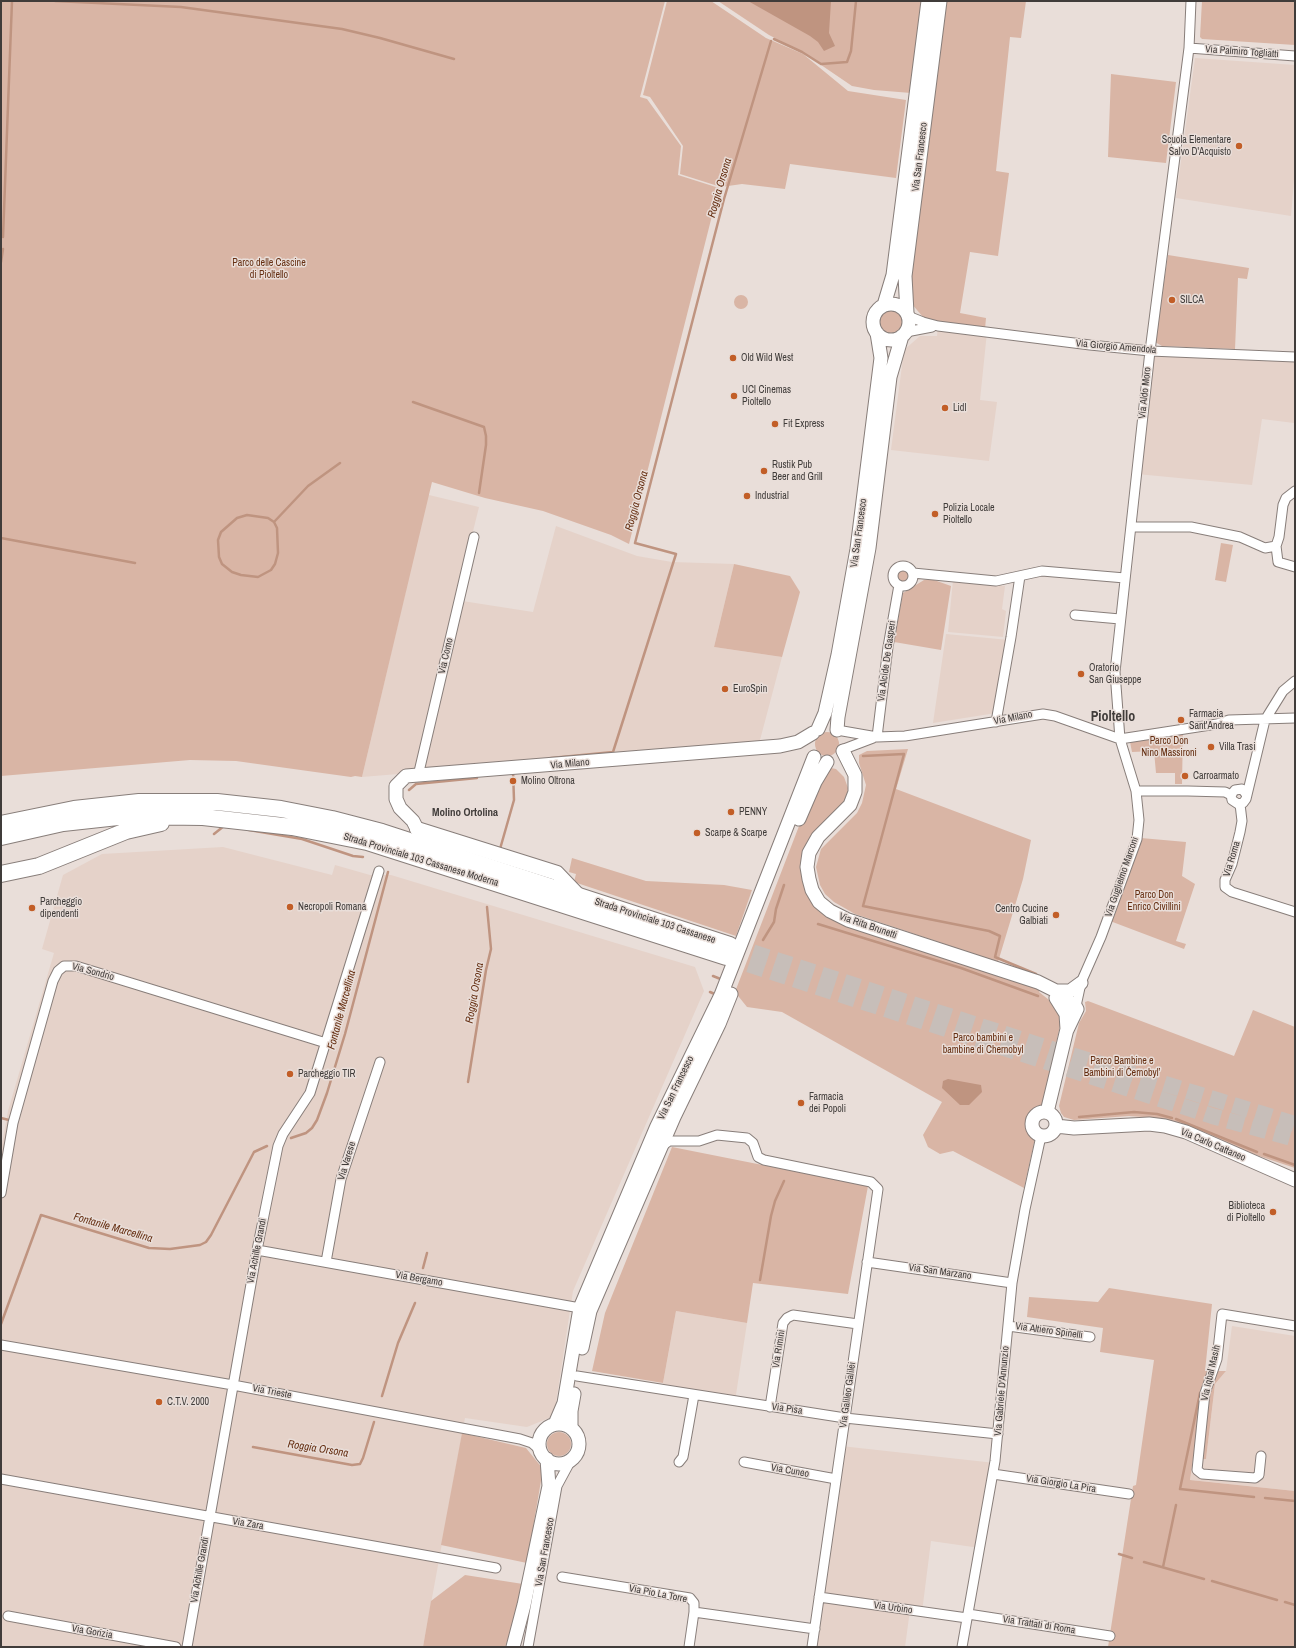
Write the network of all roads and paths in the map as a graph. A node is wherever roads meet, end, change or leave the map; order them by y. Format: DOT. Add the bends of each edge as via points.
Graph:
graph roads {
  1 [pos="928,1"];
  2 [pos="940,1"];
  3 [pos="1191,1"];
  4 [pos="1188,48"];
  5 [pos="1295,56"];
  6 [pos="884,305"];
  7 [pos="908,315"];
  8 [pos="938,326"];
  9 [pos="877,333"];
  10 [pos="904,334"];
  11 [pos="1150,351"];
  12 [pos="1295,357"];
  13 [pos="1295,491"];
  14 [pos="1131,527"];
  15 [pos="474,537"];
  16 [pos="1276,546"];
  17 [pos="1295,567"];
  18 [pos="913,573"];
  19 [pos="1020,576"];
  20 [pos="1124,578"];
  21 [pos="899,586"];
  22 [pos="1075,615"];
  23 [pos="1120,619"];
  24 [pos="1295,680"];
  25 [pos="1295,718"];
  26 [pos="1265,720"];
  27 [pos="996,722"];
  28 [pos="837,730"];
  29 [pos="815,731"];
  30 [pos="877,737"];
  31 [pos="1120,739"];
  32 [pos="780,746"];
  33 [pos="843,750"];
  34 [pos="812,754"];
  35 [pos="830,761"];
  36 [pos="412,776"];
  37 [pos="856,786"];
  38 [pos="1136,791"];
  39 [pos="1246,794"];
  40 [pos="1231,795"];
  41 [pos="1240,804"];
  42 [pos="1,824"];
  43 [pos="417,829"];
  44 [pos="1,837"];
  45 [pos="379,871"];
  46 [pos="1,874"];
  47 [pos="540,897"];
  48 [pos="580,897"];
  49 [pos="1295,912"];
  50 [pos="622,924"];
  51 [pos="1081,982"];
  52 [pos="1052,989"];
  53 [pos="1070,1009"];
  54 [pos="326,1043"];
  55 [pos="380,1062"];
  56 [pos="1047,1112"];
  57 [pos="674,1117"];
  58 [pos="1056,1126"];
  59 [pos="1041,1136"];
  60 [pos="688,1140"];
  61 [pos="661,1148"];
  62 [pos="1295,1180"];
  63 [pos="1,1193"];
  64 [pos="257,1250"];
  65 [pos="326,1262"];
  66 [pos="867,1262"];
  67 [pos="1012,1283"];
  68 [pos="580,1308"];
  69 [pos="858,1324"];
  70 [pos="1008,1326"];
  71 [pos="1295,1326"];
  72 [pos="1090,1337"];
  73 [pos="1,1345"];
  74 [pos="577,1376"];
  75 [pos="233,1385"];
  76 [pos="694,1395"];
  77 [pos="770,1407"];
  78 [pos="845,1418"];
  79 [pos="555,1424"];
  80 [pos="571,1428"];
  81 [pos="998,1434"];
  82 [pos="543,1454"];
  83 [pos="1261,1456"];
  84 [pos="567,1461"];
  85 [pos="679,1462"];
  86 [pos="744,1462"];
  87 [pos="993,1474"];
  88 [pos="836,1479"];
  89 [pos="1,1480"];
  90 [pos="549,1486"];
  91 [pos="1129,1494"];
  92 [pos="210,1517"];
  93 [pos="496,1568"];
  94 [pos="562,1577"];
  95 [pos="819,1597"];
  96 [pos="524,1605"];
  97 [pos="694,1612"];
  98 [pos="8,1616"];
  99 [pos="968,1616"];
  100 [pos="815,1629"];
  101 [pos="1110,1636"];
  102 [pos="176,1647"];
  103 [pos="187,1647"];
  104 [pos="509,1647"];
  105 [pos="513,1647"];
  106 [pos="528,1647"];
  107 [pos="689,1647"];
  108 [pos="812,1647"];
  109 [pos="962,1647"];
  1 -- 6 [label="street, Via San Francesco" via="893,275"];
  2 -- 7 [label="street, Via San Francesco" via="905,276"];
  3 -- 4 [label="street, Via Aldo Moro"];
  4 -- 5 [label="street, Via Palmiro Togliatti"];
  4 -- 11 [label="street, Via Aldo Moro"];
  6 -- 7 [label="street" via="897,305"];
  6 -- 9 [label="street" via="874,317 873,325"];
  7 -- 8 [label="street, Via Giorgio Amendola"];
  7 -- 10 [label="street" via="909,324"];
  8 -- 10 [label="street, Via Giorgio Amendola"];
  8 -- 11 [label="street, Via Giorgio Amendola"];
  9 -- 10 [label="street" via="891,340"];
  9 -- 29 [label="street, Via San Francesco" via="881,358 857,549 825,713"];
  10 -- 28 [label="street, Via San Francesco" via="890,377 869,548"];
  11 -- 12 [label="street, Via Giorgio Amendola"];
  11 -- 14 [label="street, Via Aldo Moro"];
  13 -- 16 [label="street" via="1286,498 1283,505"];
  14 -- 16 [label="street" via="1191,527 1240,537 1265,548"];
  14 -- 20 [label="street, Via Aldo Moro"];
  15 -- 36 [label="street, Via Como"];
  16 -- 17 [label="street" via="1278,562"];
  18 -- 19 [label="street, Via Alcide De Gasperi" via="996,581"];
  18 -- 21 [label="street" via="909,584"];
  18 -- 21 [label="street, Via Alcide De Gasperi" via="906,566 896,569 893,577"];
  19 -- 20 [label="street, Via Alcide De Gasperi" via="1042,571"];
  19 -- 27 [label="street"];
  20 -- 23 [label="street, Via Aldo Moro"];
  21 -- 30 [label="street, Via Alcide De Gasperi" via="888,647"];
  22 -- 23 [label="street"];
  23 -- 31 [label="street, Via Aldo Moro" via="1114,672"];
  24 -- 26 [label="street" via="1283,691"];
  25 -- 26 [label="street, Via Milano"];
  26 -- 31 [label="street, Via Milano" via="1229,720"];
  26 -- 39 [label="street"];
  27 -- 30 [label="street, Via Milano" via="905,736"];
  27 -- 31 [label="street, Via Milano" via="1033,714 1048,714"];
  28 -- 29 [label="street" via="828,727"];
  28 -- 30 [label="street, Via Milano"];
  28 -- 33 [label="street" via="843,738"];
  29 -- 32 [label="street, Via Milano" via="798,742"];
  29 -- 34 [label="street" via="809,742"];
  30 -- 33 [label="street, Via Milano"];
  31 -- 38 [label="street, Via Guglielmo Marconi"];
  32 -- 34 [label="street, Via Milano"];
  32 -- 36 [label="street, Via Milano"];
  33 -- 35 [label="street" via="839,757"];
  33 -- 37 [label="street" via="855,775"];
  34 -- 35 [label="street" via="819,760"];
  34 -- 68 [label="street, Via San Francesco" via="722,996 658,1126"];
  35 -- 37 [label="street" via="849,770"];
  35 -- 57 [label="street, Via San Francesco" via="808,798 719,1024"];
  36 -- 43 [label="street" via="398,783 395,790 397,803"];
  37 -- 52 [label="street, Via Rita Brunetti" via="850,805 820,836 809,854 809,879 821,904 848,920 1018,975"];
  38 -- 40 [label="street" via="1225,792"];
  38 -- 51 [label="street, Via Guglielmo Marconi" via="1139,820 1137,839 1101,937"];
  39 -- 40 [label="street" via="1240,789"];
  39 -- 41 [label="street"];
  40 -- 41 [label="street" via="1233,802"];
  41 -- 49 [label="street, Via Roma" via="1240,832 1225,887 1232,892"];
  42 -- 48 [label="highway, Strada Provinciale 103 Cassanese Moderna" via="61,811 126,803 197,801 262,806 307,813 364,827"];
  43 -- 48 [label="main road" via="556,873"];
  44 -- 47 [label="highway, Strada Provinciale 103 Cassanese Moderna" via="63,823 114,817 190,816 254,821 367,842"];
  45 -- 54 [label="street, Via Achille Grandi"];
  46 -- 47 [label="highway" via="49,863 133,829 164,823 196,822 256,827 345,843"];
  47 -- 50 [label="highway, Strada Provinciale 103 Cassanese Moderna"];
  48 -- 50 [label="highway, Strada Provinciale 103 Cassanese" via="728,951"];
  51 -- 52 [label="street" via="1070,991"];
  51 -- 53 [label="street, Via Guglielmo Marconi"];
  52 -- 53 [label="street, Via Rita Brunetti"];
  53 -- 56 [label="street, Via Guglielmo Marconi" via="1060,1063"];
  54 -- 63 [label="street, Via Sondrio" via="76,966 64,966 53,981 13,1123"];
  54 -- 64 [label="street, Via Achille Grandi" via="310,1093 278,1146"];
  55 -- 65 [label="street, Via Varese" via="341,1179"];
  56 -- 58 [label="street" via="1053,1116"];
  56 -- 59 [label="street" via="1039,1113 1033,1119 1034,1131"];
  57 -- 60 [label="street" via="673,1128"];
  57 -- 61 [label="street, Via San Francesco"];
  58 -- 59 [label="street" via="1051,1134"];
  58 -- 62 [label="street, Via Carlo Cattaneo" via="1165,1126 1186,1132"];
  59 -- 67 [label="street, Via Gabriele D'Annunzio"];
  60 -- 61 [label="street" via="670,1141"];
  60 -- 66 [label="street, Via Galileo Galilei" via="699,1141 717,1135 747,1138 753,1143 756,1154 761,1159 871,1182 878,1189"];
  61 -- 74 [label="street, Via San Francesco" via="590,1311"];
  64 -- 65 [label="street, Via Bergamo"];
  64 -- 75 [label="street, Via Achille Grandi"];
  65 -- 68 [label="street, Via Bergamo"];
  66 -- 67 [label="street, Via San Marzano"];
  66 -- 69 [label="street, Via Galileo Galilei"];
  67 -- 70 [label="street, Via Gabriele D'Annunzio"];
  68 -- 79 [label="street, Via San Francesco" via="564,1403"];
  69 -- 77 [label="street, Via Rimini" via="793,1315 787,1318 783,1323"];
  69 -- 78 [label="street, Via Galileo Galilei"];
  70 -- 72 [label="street, Via Altiero Spinelli"];
  70 -- 81 [label="street, Via Gabriele D'Annunzio"];
  71 -- 83 [label="street, Via Iqbal Masih" via="1222,1314 1216,1361 1205,1394 1197,1470 1202,1474 1255,1478 1259,1475"];
  73 -- 75 [label="street, Via Trieste"];
  74 -- 76 [label="street, Via Pisa"];
  74 -- 80 [label="street, Via San Francesco"];
  75 -- 82 [label="street, Via Trieste" via="523,1439"];
  75 -- 92 [label="street, Via Achille Grandi"];
  76 -- 77 [label="street, Via Pisa"];
  76 -- 85 [label="street" via="683,1457"];
  77 -- 78 [label="street, Via Pisa"];
  78 -- 81 [label="street, Via Pisa"];
  78 -- 88 [label="street, Via Galileo Galilei"];
  79 -- 80 [label="street"];
  79 -- 82 [label="street" via="546,1428 542,1434 539,1442"];
  80 -- 84 [label="street" via="577,1434 579,1444 577,1453"];
  81 -- 87 [label="street, Via Gabriele D'Annunzio"];
  82 -- 84 [label="street" via="554,1463"];
  82 -- 90 [label="street, Via San Francesco" via="549,1471"];
  84 -- 90 [label="street, Via San Francesco"];
  84 -- 106 [label="street, Via San Francesco" via="557,1486"];
  86 -- 88 [label="street, Via Cuneo"];
  87 -- 91 [label="street, Via Giorgio La Pira"];
  87 -- 99 [label="street, Via Gabriele D'Annunzio"];
  88 -- 95 [label="street, Via Galileo Galilei"];
  89 -- 92 [label="street, Via Zara"];
  90 -- 96 [label="street, Via San Francesco"];
  92 -- 93 [label="street, Via Zara"];
  92 -- 103 [label="street, Via Achille Grandi"];
  94 -- 97 [label="street, Via Pio La Torre" via="690,1598 694,1603"];
  95 -- 99 [label="street, Via Urbino"];
  95 -- 100 [label="street, Via Galileo Galilei"];
  96 -- 104 [label="street, Via San Francesco"];
  96 -- 105 [label="street, Via San Francesco"];
  97 -- 100 [label="street, Via Pio La Torre"];
  97 -- 107 [label="street"];
  98 -- 102 [label="street, Via Gorizia"];
  99 -- 101 [label="street, Via Trattati di Roma"];
  99 -- 109 [label="street, Via Gabriele D'Annunzio"];
  100 -- 108 [label="street, Via Galileo Galilei"];
}
